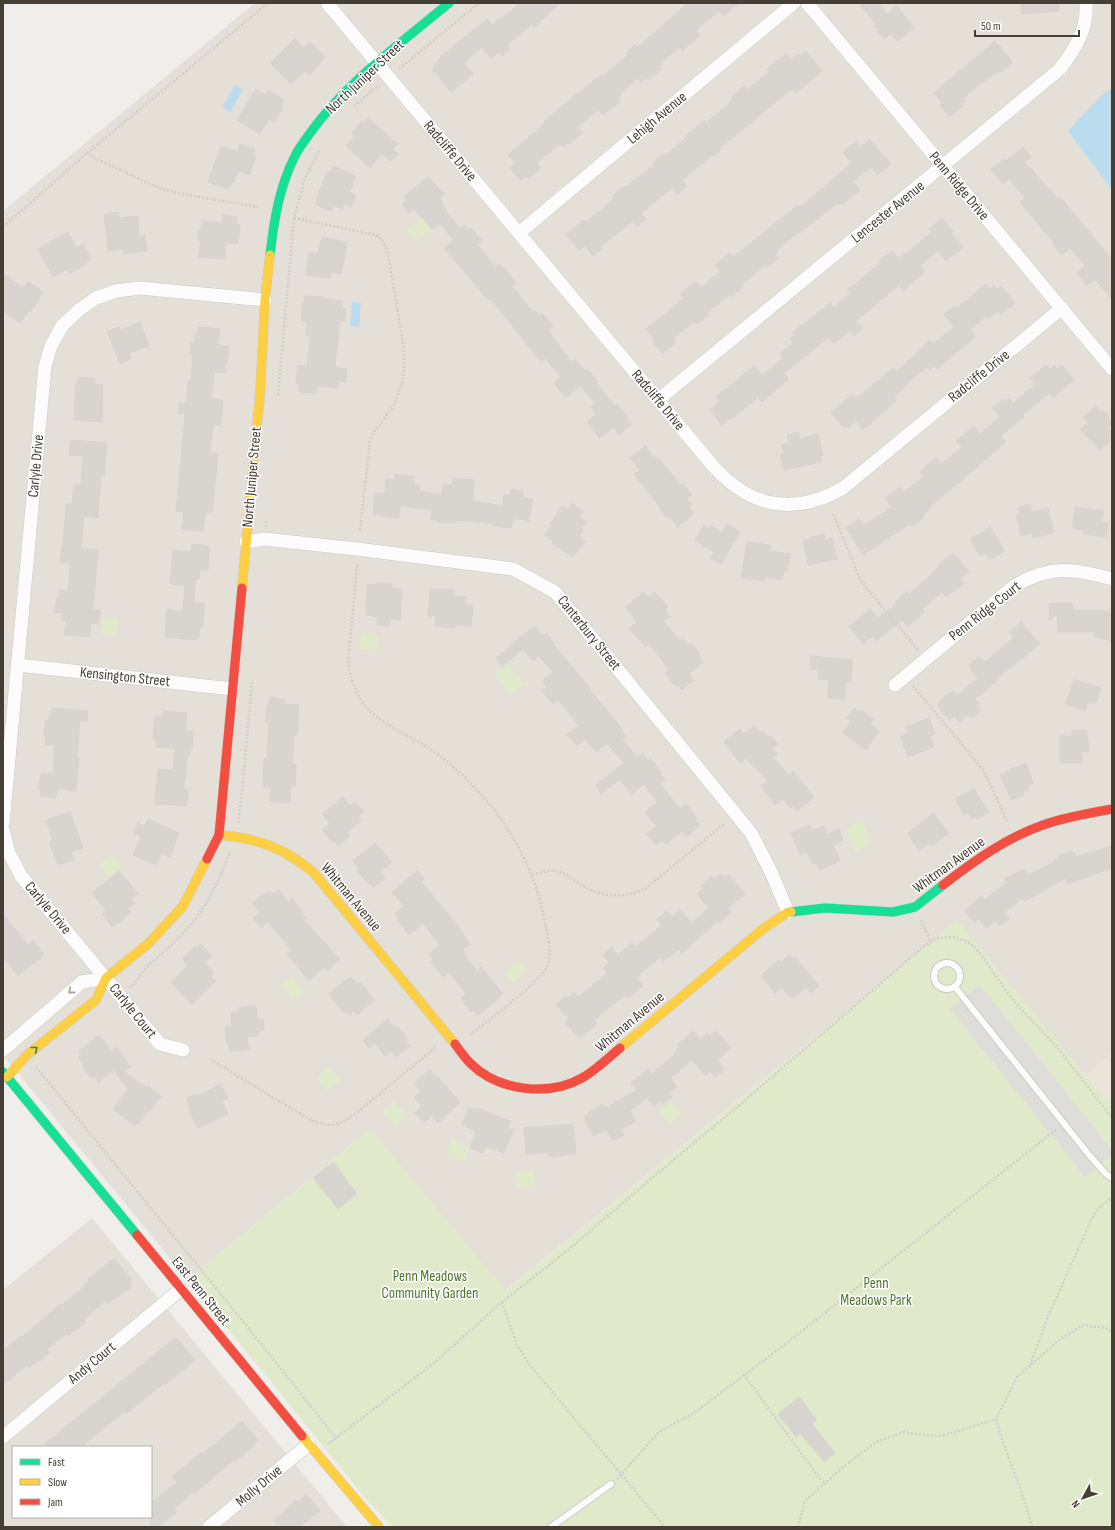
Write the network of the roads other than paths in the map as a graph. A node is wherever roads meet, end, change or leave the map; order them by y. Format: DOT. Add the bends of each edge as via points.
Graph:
graph roads {
  1 [pos="328,3"];
  2 [pos="449,3"];
  3 [pos="794,3"];
  4 [pos="807,3"];
  5 [pos="1086,3"];
  6 [pos="377,64"];
  7 [pos="942,166"];
  8 [pos="519,233"];
  9 [pos="265,300"];
  10 [pos="1062,308"];
  11 [pos="1112,369"];
  12 [pos="658,400"];
  13 [pos="246,542"];
  14 [pos="1112,579"];
  15 [pos="18,665"];
  16 [pos="899,681"];
  17 [pos="232,688"];
  18 [pos="1112,809"];
  19 [pos="3,823"];
  20 [pos="3,830"];
  21 [pos="219,835"];
  22 [pos="788,912"];
  23 [pos="106,978"];
  24 [pos="955,987"];
  25 [pos="3,1050"];
  26 [pos="183,1050"];
  27 [pos="5,1074"];
  28 [pos="1112,1178"];
  29 [pos="181,1289"];
  30 [pos="3,1436"];
  31 [pos="313,1449"];
  32 [pos="611,1484"];
  33 [pos="209,1527"];
  34 [pos="379,1527"];
  35 [pos="551,1527"];
  1 -- 6 [label="street, Radcliffe Drive"];
  2 -- 6 [label="street, North Juniper Street"];
  3 -- 8 [label="street, Lehigh Avenue"];
  4 -- 7 [label="street, Penn Ridge Drive"];
  5 -- 7 [label="street, Lencester Avenue" via="1083,32 1060,69"];
  6 -- 8 [label="street, Radcliffe Drive"];
  6 -- 9 [label="street, North Juniper Street" via="346,90 320,119 295,155 282,187 274,221"];
  7 -- 10 [label="street, Penn Ridge Drive"];
  7 -- 12 [label="street, Lencester Avenue"];
  8 -- 12 [label="street, Radcliffe Drive"];
  9 -- 13 [label="street, North Juniper Street" via="260,394"];
  9 -- 15 [label="street, Carlyle Drive" via="140,288 116,291 96,298 62,326 51,346 45,366"];
  10 -- 11 [label="street, Penn Ridge Drive"];
  10 -- 12 [label="street, Radcliffe Drive" via="843,488 811,502 772,503 739,490 724,479"];
  13 -- 17 [label="street, North Juniper Street"];
  13 -- 22 [label="street, Canterbury Street" via="264,539 357,548 513,569 556,592 751,833"];
  14 -- 16 [label="street, Penn Ridge Court" via="1072,570 1049,571 1029,577 1014,586"];
  15 -- 17 [label="street, Kensington Street"];
  15 -- 19 [label="street, Carlyle Drive"];
  17 -- 21 [label="street, North Juniper Street"];
  18 -- 22 [label="street, Whitman Avenue" via="1068,817 1042,825 992,849 915,907 893,912 825,908"];
  20 -- 23 [label="street, Carlyle Drive" via="9,853 21,876"];
  21 -- 22 [label="street, Whitman Avenue" via="234,836 268,845 294,856 314,873 471,1064 507,1085 540,1090 556,1088 578,1080 598,1066 763,929"];
  21 -- 23 [label="street, North Juniper Street" via="183,906 149,943"];
  23 -- 25 [label="street, North Juniper Street, one-way" via="82,982"];
  23 -- 26 [label="street, Carlyle Court" via="160,1044"];
  27 -- 23 [label="street, North Juniper Street, one-way" via="96,1000"];
  24 -- 24 [label="lane" via="960,978 958,968 949,962 939,965 934,974 936,984 945,989"];
  24 -- 28 [label="lane" via="1090,1156"];
  27 -- 29 [label="street, East Penn Street"];
  29 -- 30 [label="street, Andy Court"];
  29 -- 31 [label="street, East Penn Street"];
  31 -- 33 [label="street, Molly Drive"];
  31 -- 34 [label="street, East Penn Street"];
  32 -- 35 [label="lane"];
}
